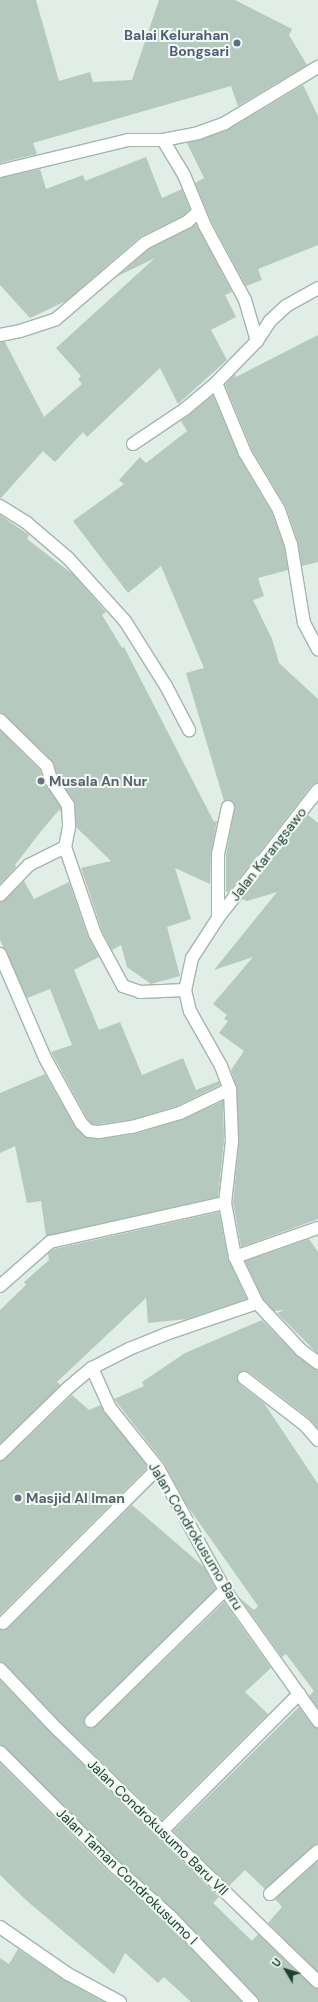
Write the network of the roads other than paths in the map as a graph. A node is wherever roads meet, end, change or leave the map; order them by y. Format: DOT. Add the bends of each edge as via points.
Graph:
graph roads {
  1 [pos="318,67"];
  2 [pos="163,140"];
  3 [pos="0,171"];
  4 [pos="198,212"];
  5 [pos="318,288"];
  6 [pos="0,335"];
  7 [pos="257,341"];
  8 [pos="216,383"];
  9 [pos="134,444"];
  10 [pos="0,506"];
  11 [pos="318,649"];
  12 [pos="0,720"];
  13 [pos="189,730"];
  14 [pos="318,790"];
  15 [pos="228,808"];
  16 [pos="65,847"];
  17 [pos="0,894"];
  18 [pos="218,918"];
  19 [pos="0,954"];
  20 [pos="185,990"];
  21 [pos="230,1089"];
  22 [pos="225,1203"];
  23 [pos="318,1228"];
  24 [pos="235,1257"];
  25 [pos="0,1286"];
  26 [pos="257,1303"];
  27 [pos="318,1363"];
  28 [pos="92,1368"];
  29 [pos="244,1378"];
  30 [pos="318,1440"];
  31 [pos="0,1454"];
  32 [pos="158,1468"];
  33 [pos="225,1590"];
  34 [pos="3,1623"];
  35 [pos="0,1670"];
  36 [pos="299,1694"];
  37 [pos="91,1721"];
  38 [pos="318,1721"];
  39 [pos="0,1752"];
  40 [pos="162,1831"];
  41 [pos="318,1851"];
  42 [pos="270,1894"];
  43 [pos="0,1927"];
  44 [pos="318,1982"];
  45 [pos="120,2002"];
  46 [pos="252,2002"];
  1 -- 2 [label="street" via="225,123 198,134"];
  2 -- 3 [label="street" via="128,140"];
  2 -- 4 [label="street" via="184,175"];
  4 -- 6 [label="street" via="187,222 145,243 56,319"];
  4 -- 7 [label="street" via="245,300"];
  5 -- 7 [label="street" via="286,306 270,321"];
  7 -- 8 [label="street"];
  8 -- 9 [label="street" via="185,409"];
  8 -- 11 [label="street" via="246,454 279,510 291,544 304,623"];
  10 -- 13 [label="street" via="27,523 63,554 125,621 166,686"];
  12 -- 16 [label="street" via="47,766 51,780 68,805 69,827"];
  14 -- 18 [label="street, Jalan Karangsawo"];
  15 -- 18 [label="street" via="218,854"];
  16 -- 17 [label="street" via="29,865"];
  16 -- 20 [label="street" via="95,934 123,986 140,992"];
  18 -- 20 [label="street, Jalan Karangsawo" via="192,958"];
  19 -- 21 [label="street" via="45,1058 81,1123 89,1131 132,1127 180,1114"];
  20 -- 21 [label="street" via="190,1011 221,1066"];
  21 -- 22 [label="street" via="232,1141"];
  22 -- 24 [label="street"];
  22 -- 25 [label="street" via="50,1242"];
  23 -- 24 [label="street"];
  24 -- 26 [label="street"];
  26 -- 27 [label="street" via="301,1350"];
  26 -- 28 [label="street" via="166,1334 128,1349"];
  28 -- 31 [label="street"];
  28 -- 32 [label="street, Jalan Condrokusumo Baru" via="110,1408"];
  29 -- 30 [label="street" via="305,1425"];
  32 -- 33 [label="street, Jalan Condrokusumo Baru"];
  32 -- 34 [label="street"];
  33 -- 36 [label="street, Jalan Condrokusumo Baru"];
  33 -- 37 [label="street"];
  35 -- 40 [label="street, Jalan Condrokusumo Baru VII" via="57,1730"];
  36 -- 38 [label="street, Jalan Condrokusumo Baru"];
  36 -- 40 [label="street"];
  39 -- 46 [label="street, Jalan Taman Condrokusumo I" via="114,1866 170,1916"];
  40 -- 44 [label="street, Jalan Condrokusumo Baru VII"];
  41 -- 42 [label="street"];
  43 -- 45 [label="street" via="68,1974"];
}
